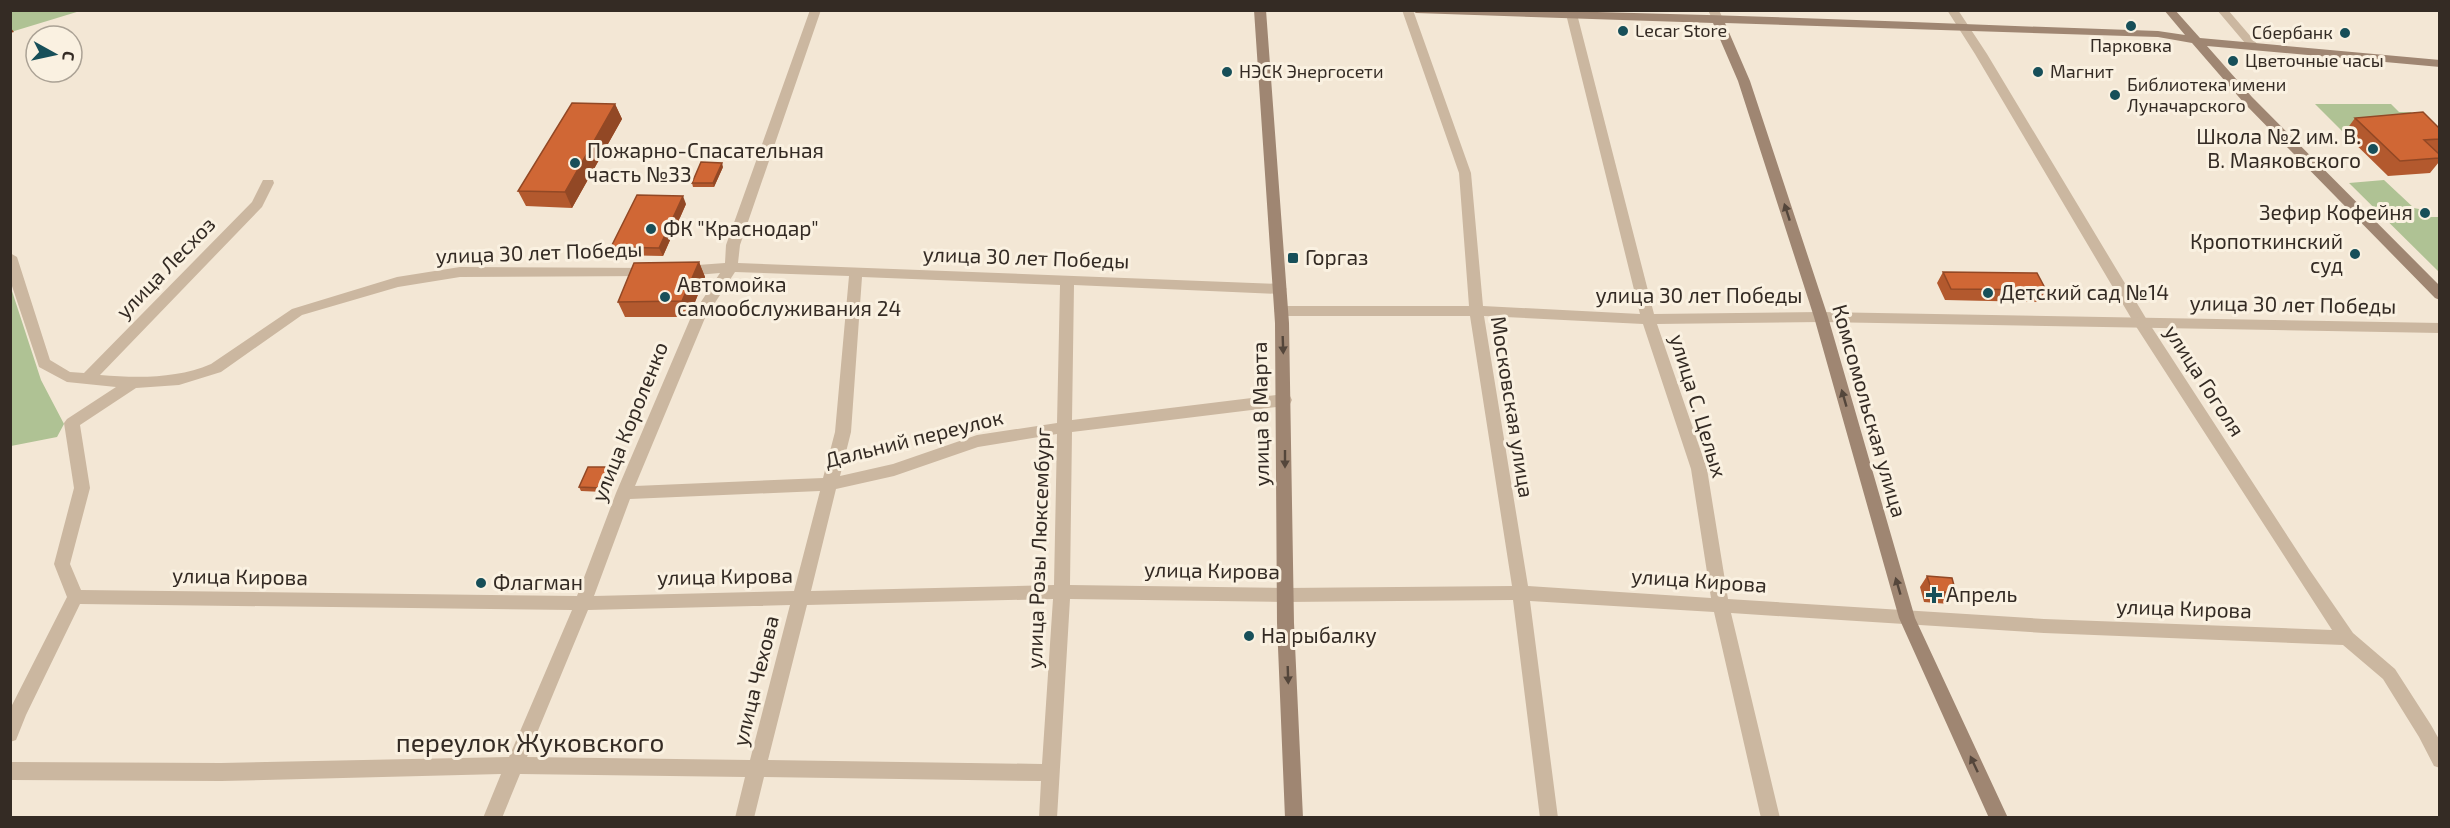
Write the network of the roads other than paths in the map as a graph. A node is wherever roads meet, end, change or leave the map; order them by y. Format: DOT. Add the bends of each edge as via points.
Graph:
graph roads {
  1 [pos="816,10"];
  2 [pos="1260,10"];
  3 [pos="1407,10"];
  4 [pos="1416,10"];
  5 [pos="1952,10"];
  6 [pos="2169,10"];
  7 [pos="2222,10"];
  8 [pos="1571,13"];
  9 [pos="1715,15"];
  10 [pos="1965,29"];
  11 [pos="2196,41"];
  12 [pos="2254,47"];
  13 [pos="2439,64"];
  14 [pos="268,183"];
  15 [pos="10,257"];
  16 [pos="731,267"];
  17 [pos="856,272"];
  18 [pos="1067,280"];
  19 [pos="1280,289"];
  20 [pos="2439,295"];
  21 [pos="1281,311"];
  22 [pos="1476,311"];
  23 [pos="1821,317"];
  24 [pos="1648,319"];
  25 [pos="2142,324"];
  26 [pos="2439,328"];
  27 [pos="82,378"];
  28 [pos="133,383"];
  29 [pos="1285,400"];
  30 [pos="1066,427"];
  31 [pos="830,484"];
  32 [pos="624,493"];
  33 [pos="1062,591"];
  34 [pos="1521,593"];
  35 [pos="1285,595"];
  36 [pos="75,597"];
  37 [pos="800,598"];
  38 [pos="583,603"];
  39 [pos="1720,604"];
  40 [pos="1906,618"];
  41 [pos="2347,638"];
  42 [pos="10,734"];
  43 [pos="2439,760"];
  44 [pos="514,765"];
  45 [pos="756,770"];
  46 [pos="10,771"];
  47 [pos="1050,773"];
  48 [pos="492,818"];
  49 [pos="744,818"];
  50 [pos="1048,818"];
  51 [pos="1294,818"];
  52 [pos="1549,818"];
  53 [pos="1771,818"];
  54 [pos="1999,818"];
  1 -- 16 [label="street, улица Короленко" via="733,245"];
  2 -- 19 [label="main road, улица 8 Марта"];
  3 -- 22 [label="street, Московская улица" via="1465,173"];
  4 -- 8 [label="main road"];
  5 -- 10 [label="street, улица Гоголя"];
  6 -- 11 [label="main road"];
  7 -- 12 [label="street"];
  8 -- 9 [label="main road"];
  8 -- 24 [label="street, улица С. Целых"];
  9 -- 10 [label="main road"];
  23 -- 9 [label="main road, Комсомольская улица, one-way" via="1744,81"];
  10 -- 11 [label="main road" via="2158,34"];
  10 -- 25 [label="street, улица Гоголя"];
  11 -- 12 [label="main road"];
  11 -- 20 [label="main road" via="2248,100"];
  12 -- 13 [label="main road"];
  14 -- 27 [label="street, улица Лесхоз" via="257,204"];
  15 -- 27 [label="street" via="44,363 67,377"];
  16 -- 17 [label="street, улица 30 лет Победы"];
  16 -- 28 [label="street, улица 30 лет Победы" via="690,271 460,272 397,282 297,312 200,375"];
  16 -- 32 [label="street, улица Короленко" via="698,317"];
  17 -- 18 [label="street, улица 30 лет Победы"];
  17 -- 31 [label="street, улица Чехова" via="843,432"];
  18 -- 19 [label="street, улица 30 лет Победы"];
  18 -- 30 [label="street, улица Розы Люксембург"];
  19 -- 21 [label="main road, улица 8 Марта"];
  21 -- 22 [label="street, улица 30 лет Победы"];
  21 -- 29 [label="main road, улица 8 Марта, one-way"];
  22 -- 24 [label="street, улица 30 лет Победы"];
  22 -- 34 [label="street, Московская улица"];
  23 -- 24 [label="street, улица 30 лет Победы"];
  23 -- 25 [label="street, улица 30 лет Победы"];
  40 -- 23 [label="main road, Комсомольская улица, one-way"];
  24 -- 39 [label="street, улица С. Целых" via="1699,469"];
  25 -- 26 [label="street, улица 30 лет Победы"];
  25 -- 41 [label="street, улица Гоголя"];
  27 -- 28 [label="street, улица 30 лет Победы"];
  28 -- 36 [label="street" via="72,423 82,488 62,564"];
  29 -- 30 [label="street, Дальний переулок"];
  29 -- 35 [label="main road, улица 8 Марта, one-way"];
  30 -- 31 [label="street, Дальний переулок" via="977,441 894,470"];
  30 -- 33 [label="street, улица Розы Люксембург"];
  31 -- 32 [label="street, Дальний переулок"];
  31 -- 37 [label="street, улица Чехова"];
  32 -- 38 [label="street, улица Короленко"];
  33 -- 35 [label="street, улица Кирова"];
  33 -- 37 [label="street, улица Кирова"];
  33 -- 47 [label="street, улица Розы Люксембург"];
  34 -- 35 [label="street, улица Кирова"];
  34 -- 39 [label="street, улица Кирова"];
  34 -- 52 [label="street, Московская улица"];
  35 -- 51 [label="main road, улица 8 Марта, one-way"];
  36 -- 38 [label="street, улица Кирова"];
  36 -- 42 [label="street"];
  37 -- 38 [label="street, улица Кирова"];
  37 -- 45 [label="street, улица Чехова"];
  38 -- 44 [label="street, улица Короленко"];
  39 -- 40 [label="street, улица Кирова"];
  39 -- 53 [label="street, улица С. Целых"];
  40 -- 41 [label="street, улица Кирова"];
  54 -- 40 [label="main road, Комсомольская улица, one-way"];
  41 -- 43 [label="street, улица Гоголя" via="2389,674"];
  44 -- 45 [label="street, переулок Жуковского"];
  44 -- 46 [label="street, переулок Жуковского" via="221,772"];
  44 -- 48 [label="street, улица Короленко"];
  45 -- 47 [label="street, переулок Жуковского"];
  45 -- 49 [label="street, улица Чехова"];
  47 -- 50 [label="street, улица Розы Люксембург"];
}
